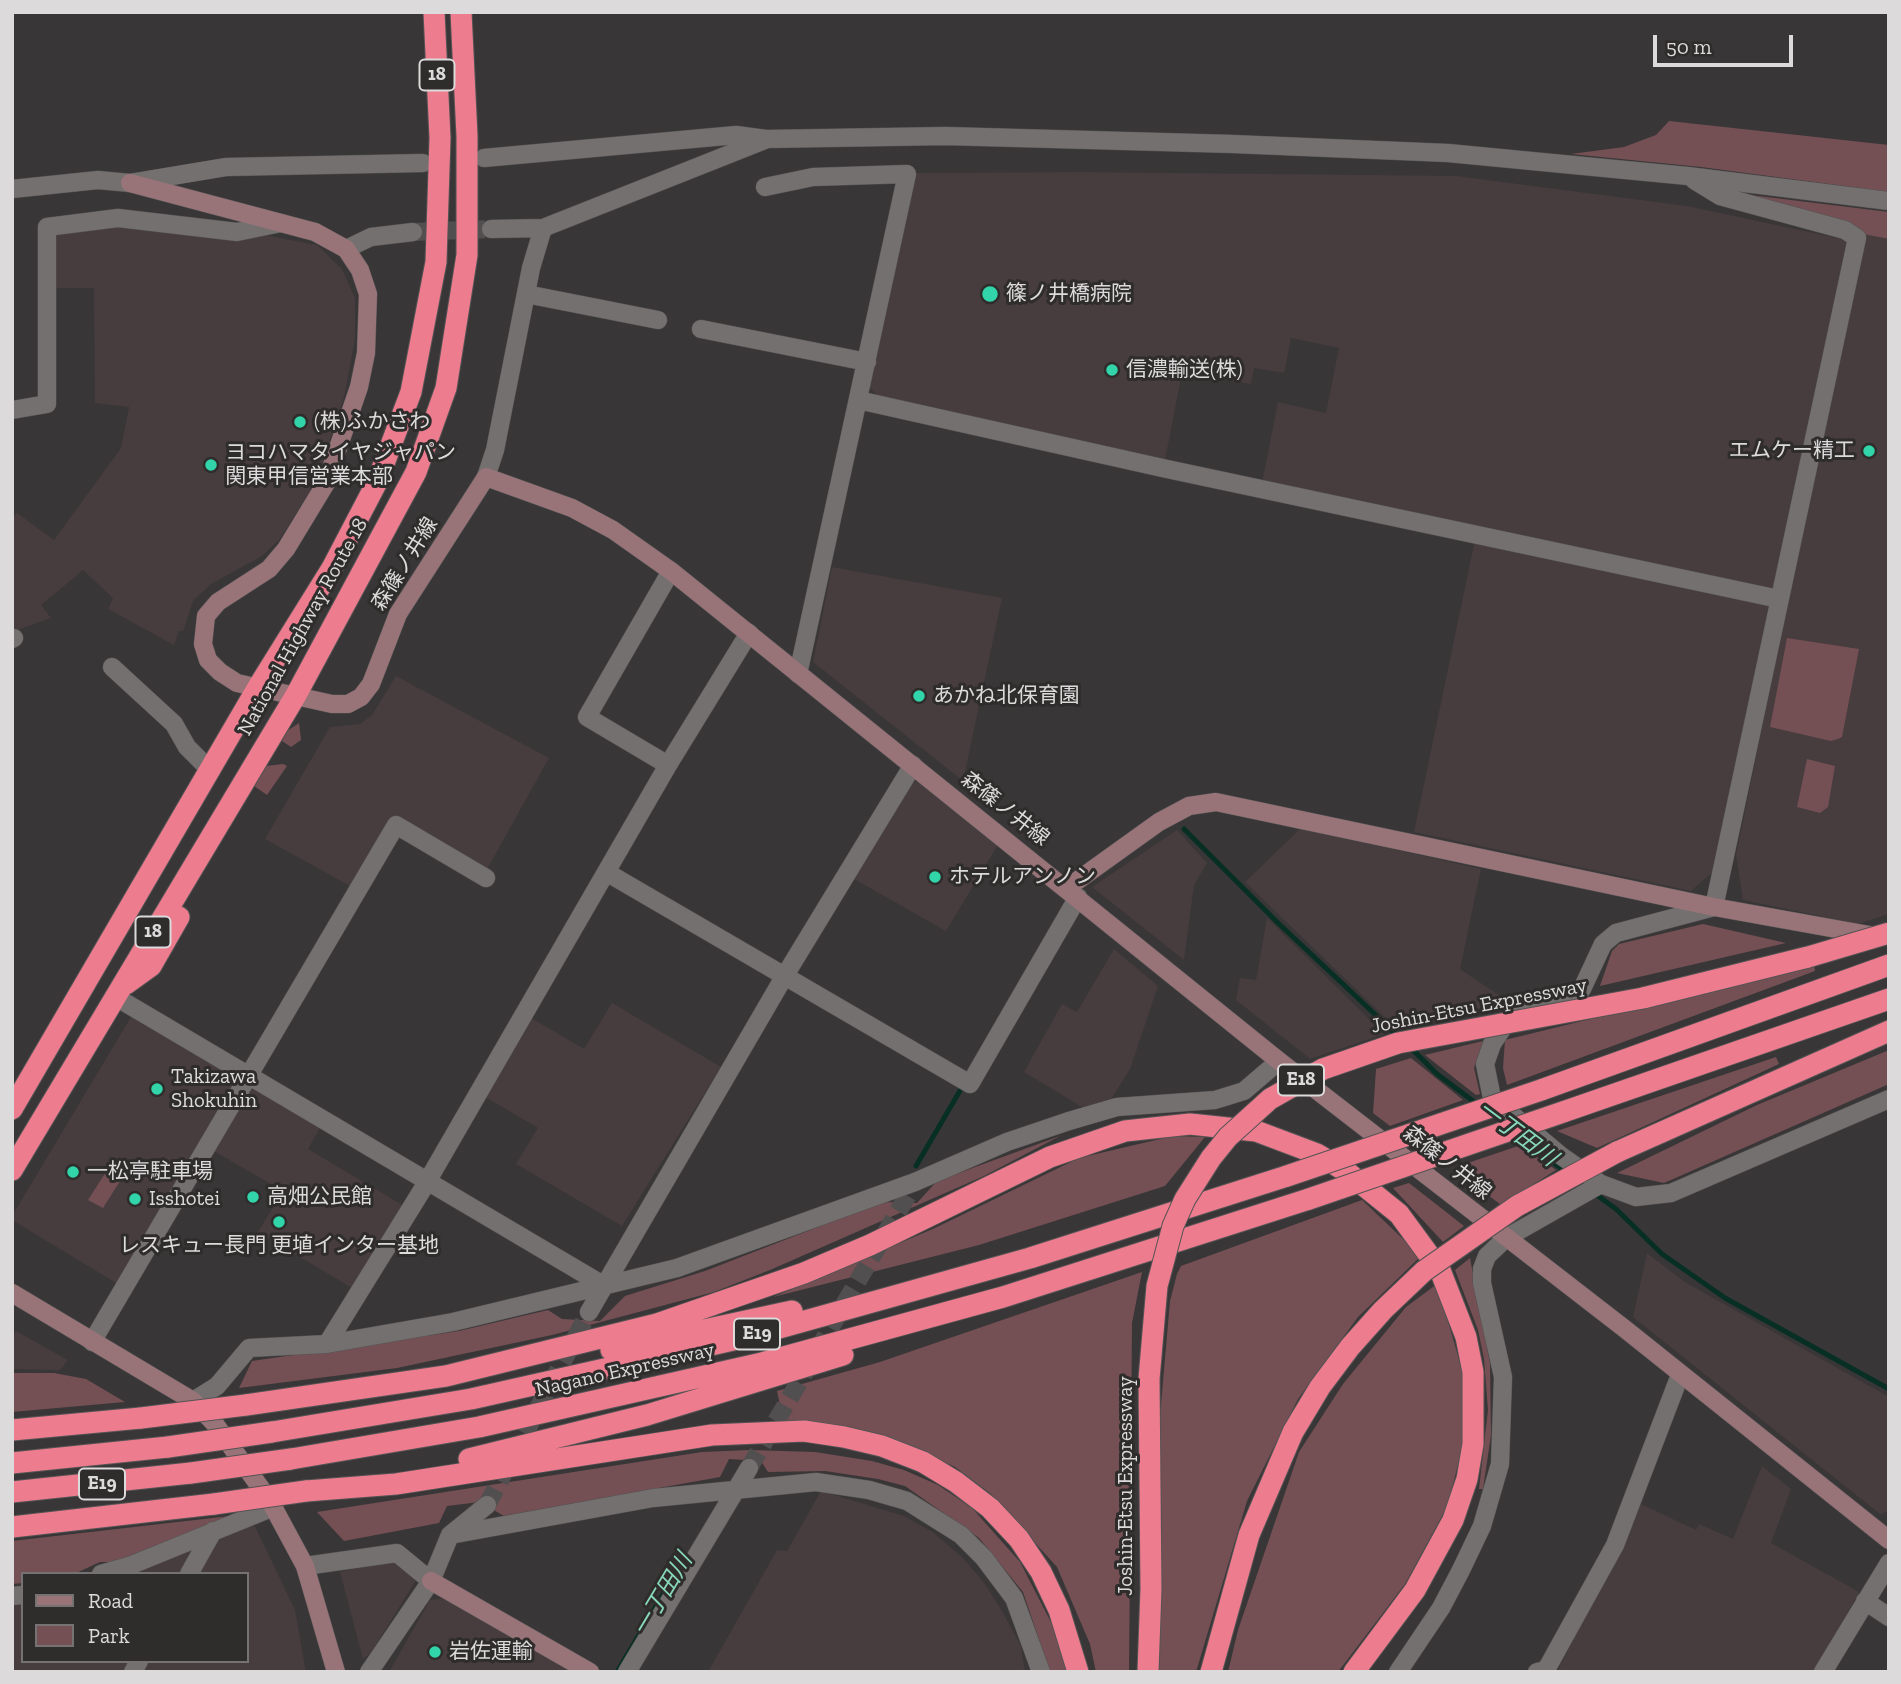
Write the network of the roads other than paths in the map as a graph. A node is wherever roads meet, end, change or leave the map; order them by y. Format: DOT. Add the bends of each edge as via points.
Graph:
graph roads {
  1 [pos="434,12"];
  2 [pos="461,12"];
  3 [pos="766,139"];
  4 [pos="484,158"];
  5 [pos="423,163"];
  6 [pos="1688,176"];
  7 [pos="130,183"];
  8 [pos="765,187"];
  9 [pos="12,189"];
  10 [pos="1889,201"];
  11 [pos="281,223"];
  12 [pos="543,228"];
  13 [pos="491,229"];
  14 [pos="413,232"];
  15 [pos="346,249"];
  16 [pos="526,294"];
  17 [pos="658,320"];
  18 [pos="701,329"];
  19 [pos="867,362"];
  20 [pos="858,400"];
  21 [pos="12,410"];
  22 [pos="486,477"];
  23 [pos="671,571"];
  24 [pos="1779,599"];
  25 [pos="749,633"];
  26 [pos="112,667"];
  27 [pos="798,674"];
  28 [pos="258,687"];
  29 [pos="296,695"];
  30 [pos="668,765"];
  31 [pos="913,765"];
  32 [pos="211,771"];
  33 [pos="606,872"];
  34 [pos="486,878"];
  35 [pos="1072,893"];
  36 [pos="1714,907"];
  37 [pos="1889,936"];
  38 [pos="100,960"];
  39 [pos="1889,965"];
  40 [pos="784,977"];
  41 [pos="116,992"];
  42 [pos="1889,999"];
  43 [pos="1889,1031"];
  44 [pos="1279,1061"];
  45 [pos="248,1074"];
  46 [pos="12,1081"];
  47 [pos="1889,1099"];
  48 [pos="12,1109"];
  49 [pos="12,1170"];
  50 [pos="1287,1176"];
  51 [pos="426,1180"];
  52 [pos="1594,1189"];
  53 [pos="1506,1238"];
  54 [pos="603,1285"];
  55 [pos="12,1293"];
  56 [pos="1003,1297"];
  57 [pos="589,1312"];
  58 [pos="92,1342"];
  59 [pos="327,1344"];
  60 [pos="1680,1375"];
  61 [pos="446,1376"];
  62 [pos="193,1401"];
  63 [pos="12,1430"];
  64 [pos="12,1463"];
  65 [pos="749,1468"];
  66 [pos="736,1490"];
  67 [pos="306,1491"];
  68 [pos="12,1492"];
  69 [pos="487,1505"];
  70 [pos="274,1507"];
  71 [pos="12,1527"];
  72 [pos="213,1531"];
  73 [pos="450,1535"];
  74 [pos="1889,1540"];
  75 [pos="1889,1563"];
  76 [pos="304,1566"];
  77 [pos="108,1572"];
  78 [pos="190,1572"];
  79 [pos="431,1581"];
  80 [pos="1865,1601"];
  81 [pos="1889,1617"];
  82 [pos="336,1672"];
  83 [pos="369,1672"];
  84 [pos="590,1672"];
  85 [pos="626,1672"];
  86 [pos="1041,1672"];
  87 [pos="1078,1672"];
  88 [pos="1148,1672"];
  89 [pos="1210,1672"];
  90 [pos="1354,1672"];
  91 [pos="1398,1672"];
  92 [pos="1537,1672"];
  93 [pos="1822,1672"];
  1 -- 28 [label="highway, National Highway Route 18 / 18" via="440,138 436,262 411,392 366,503 332,568"];
  2 -- 29 [label="highway, National Highway Route 18 / 18" via="467,255 446,388 416,472"];
  3 -- 4 [label="street" via="736,135"];
  3 -- 6 [label="street" via="946,136 1233,144 1448,153"];
  3 -- 12 [label="street"];
  5 -- 7 [label="street" via="226,167"];
  6 -- 10 [label="street"];
  6 -- 24 [label="street" via="1720,196 1845,230 1857,238"];
  7 -- 9 [label="street" via="98,180"];
  7 -- 11 [label="street"];
  8 -- 19 [label="street" via="813,177 907,174"];
  11 -- 15 [label="street"];
  11 -- 21 [label="street" via="237,233 118,218 47,227 47,404"];
  12 -- 13 [label="street"];
  12 -- 16 [label="street"];
  14 -- 15 [label="street" via="371,237"];
  15 -- 28 [label="street, 森篠ノ井線" via="368,294 369,318 366,353 349,424 326,483 286,549 269,569 218,602 202,629 208,660 220,673 237,683"];
  16 -- 17 [label="street"];
  16 -- 22 [label="street"];
  18 -- 19 [label="street"];
  19 -- 20 [label="street"];
  20 -- 24 [label="street"];
  20 -- 27 [label="street"];
  22 -- 23 [label="street, 森篠ノ井線" via="572,508"];
  22 -- 29 [label="street, 森篠ノ井線" via="398,614 371,684 361,697 348,704 332,704"];
  23 -- 25 [label="street, 森篠ノ井線"];
  23 -- 30 [label="street" via="587,717"];
  24 -- 36 [label="street"];
  25 -- 27 [label="street, 森篠ノ井線"];
  25 -- 30 [label="street"];
  26 -- 32 [label="street" via="174,724 187,747"];
  27 -- 31 [label="street, 森篠ノ井線"];
  28 -- 29 [label="street, 森篠ノ井線"];
  28 -- 32 [label="highway, National Highway Route 18 / 18"];
  29 -- 41 [label="highway, National Highway Route 18 / 18"];
  30 -- 33 [label="street"];
  31 -- 35 [label="street, 森篠ノ井線"];
  31 -- 40 [label="street"];
  32 -- 38 [label="highway, National Highway Route 18 / 18"];
  33 -- 40 [label="street"];
  33 -- 51 [label="street"];
  34 -- 45 [label="street" via="396,825"];
  35 -- 36 [label="street" via="1159,822 1189,806 1216,802"];
  35 -- 40 [label="street" via="970,1084"];
  35 -- 44 [label="street, 森篠ノ井線"];
  36 -- 37 [label="street"];
  36 -- 52 [label="street" via="1616,933 1603,944 1582,989 1515,1010 1492,1044 1485,1064 1492,1098"];
  37 -- 88 [label="highway, Joshin-Etsu Expressway / E18, bridge" via="1643,998 1398,1043 1322,1069 1270,1099 1228,1137 1185,1199 1157,1286 1149,1379"];
  38 -- 46 [label="highway" via="79,971"];
  38 -- 48 [label="highway, National Highway Route 18 / 18"];
  39 -- 50 [label="highway, bridge"];
  40 -- 54 [label="street"];
  41 -- 45 [label="street"];
  41 -- 49 [label="highway, National Highway Route 18 / 18"];
  42 -- 56 [label="highway, Nagano Expressway / E19, bridge" via="1309,1199"];
  43 -- 89 [label="highway, bridge" via="1617,1152 1517,1206 1424,1271 1382,1310 1320,1387 1293,1432 1249,1535"];
  44 -- 53 [label="street, 森篠ノ井線"];
  44 -- 54 [label="street" via="1244,1091 1215,1100 1117,1107 1007,1142 912,1188 677,1268"];
  45 -- 51 [label="street"];
  45 -- 58 [label="street"];
  47 -- 52 [label="street" via="1671,1193 1636,1198"];
  50 -- 61 [label="highway" via="735,1324"];
  50 -- 64 [label="highway, Nagano Expressway / E19, bridge" via="954,1281 751,1336 471,1399 168,1447"];
  51 -- 54 [label="street"];
  51 -- 59 [label="street"];
  52 -- 53 [label="street"];
  53 -- 60 [label="street, 森篠ノ井線"];
  53 -- 91 [label="street" via="1487,1256 1482,1269 1503,1377 1500,1464 1482,1525 1461,1570"];
  54 -- 57 [label="street"];
  54 -- 59 [label="street" via="453,1322"];
  55 -- 58 [label="street"];
  56 -- 67 [label="highway" via="819,1363 647,1415 488,1455"];
  56 -- 68 [label="highway, Nagano Expressway / E19, bridge" via="762,1363 479,1427 191,1473"];
  58 -- 62 [label="street"];
  59 -- 62 [label="street" via="249,1348 217,1386"];
  60 -- 74 [label="street, 森篠ノ井線"];
  60 -- 92 [label="street" via="1615,1545 1546,1670"];
  61 -- 63 [label="highway, bridge" via="246,1405"];
  61 -- 90 [label="highway" via="584,1344 730,1301 870,1245 1013,1173 1089,1141 1156,1125 1256,1131 1317,1154 1399,1214 1440,1270 1473,1371 1473,1444 1453,1520 1415,1590"];
  62 -- 70 [label="street" via="215,1424"];
  65 -- 66 [label="street"];
  66 -- 73 [label="street" via="653,1498"];
  66 -- 85 [label="street"];
  66 -- 86 [label="street" via="816,1482 907,1501 961,1535 984,1558 1014,1598"];
  67 -- 71 [label="highway, bridge"];
  67 -- 87 [label="highway" via="396,1484 712,1435 804,1431 844,1437 923,1462 990,1508 1041,1572 1059,1610"];
  69 -- 73 [label="street"];
  70 -- 72 [label="street"];
  70 -- 76 [label="street"];
  72 -- 77 [label="street"];
  72 -- 78 [label="street"];
  73 -- 79 [label="street"];
  75 -- 80 [label="street"];
  76 -- 79 [label="street" via="397,1553"];
  76 -- 82 [label="street"];
  79 -- 83 [label="street"];
  79 -- 84 [label="street"];
  80 -- 81 [label="street"];
  80 -- 93 [label="street"];
}
